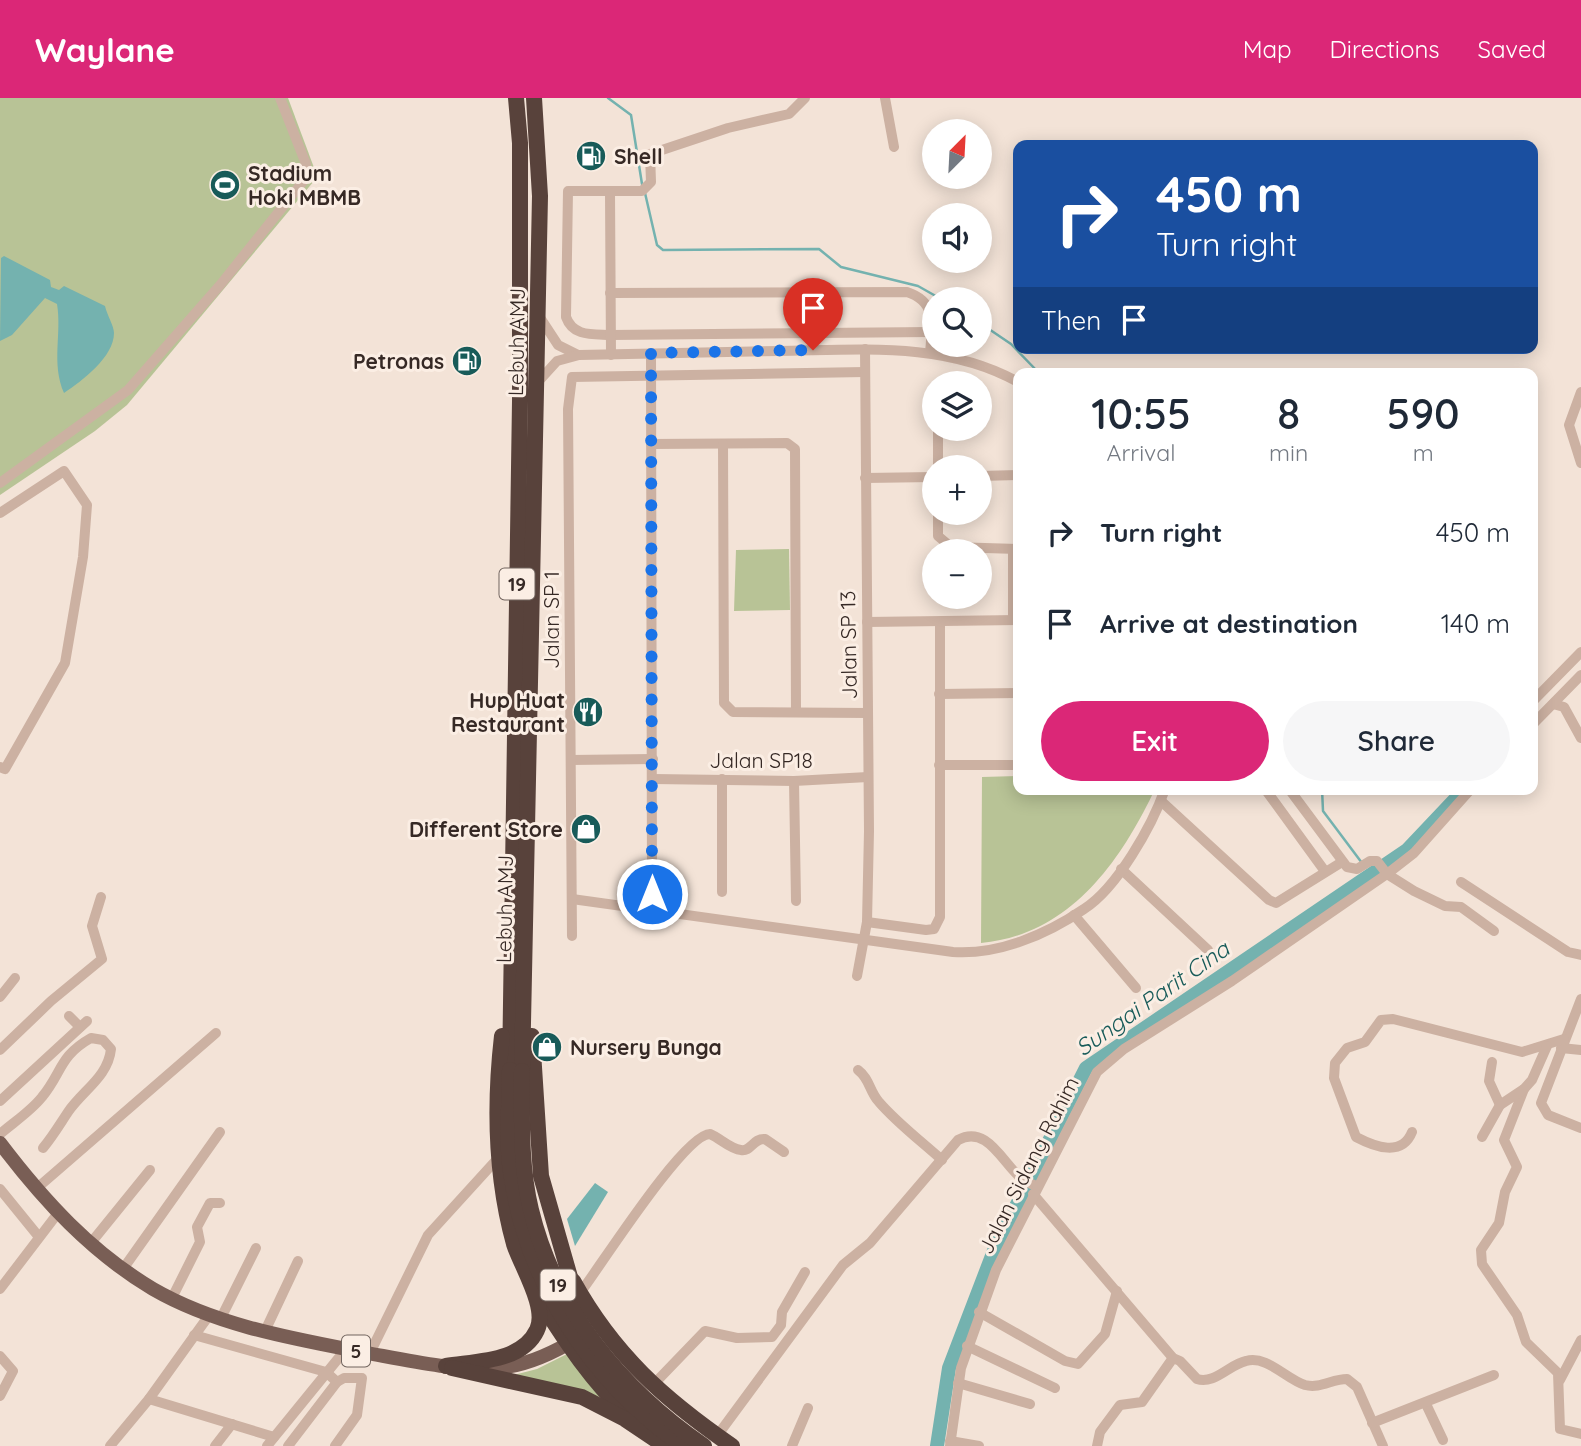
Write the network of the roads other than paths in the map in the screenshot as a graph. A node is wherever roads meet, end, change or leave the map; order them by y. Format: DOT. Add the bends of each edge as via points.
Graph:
graph roads {
  1 [pos="280,98"];
  2 [pos="516,98"];
  3 [pos="534,98"];
  4 [pos="805,98"];
  5 [pos="885,98"];
  6 [pos="894,148"];
  7 [pos="610,192"];
  8 [pos="610,293"];
  9 [pos="922,300"];
  10 [pos="538,314"];
  11 [pos="922,331"];
  12 [pos="611,335"];
  13 [pos="865,349"];
  14 [pos="651,353"];
  15 [pos="922,353"];
  16 [pos="579,355"];
  17 [pos="611,355"];
  18 [pos="948,357"];
  19 [pos="865,372"];
  20 [pos="652,373"];
  21 [pos="1013,380"];
  22 [pos="537,384"];
  23 [pos="1581,392"];
  24 [pos="651,443"];
  25 [pos="723,444"];
  26 [pos="1581,463"];
  27 [pos="1013,475"];
  28 [pos="992,476"];
  29 [pos="922,477"];
  30 [pos="865,478"];
  31 [pos="0,483"];
  32 [pos="0,513"];
  33 [pos="938,525"];
  34 [pos="1013,549"];
  35 [pos="1013,620"];
  36 [pos="867,622"];
  37 [pos="940,622"];
  38 [pos="1581,652"];
  39 [pos="1581,675"];
  40 [pos="939,694"];
  41 [pos="1013,694"];
  42 [pos="1538,696"];
  43 [pos="1553,704"];
  44 [pos="796,712"];
  45 [pos="868,713"];
  46 [pos="1538,719"];
  47 [pos="1581,738"];
  48 [pos="653,759"];
  49 [pos="571,760"];
  50 [pos="939,765"];
  51 [pos="1013,765"];
  52 [pos="0,767"];
  53 [pos="868,778"];
  54 [pos="653,779"];
  55 [pos="722,779"];
  56 [pos="794,780"];
  57 [pos="1163,795"];
  58 [pos="1269,795"];
  59 [pos="1293,795"];
  60 [pos="1466,795"];
  61 [pos="1161,801"];
  62 [pos="1342,862"];
  63 [pos="1121,869"];
  64 [pos="1383,869"];
  65 [pos="1324,870"];
  66 [pos="1461,882"];
  67 [pos="722,892"];
  68 [pos="101,897"];
  69 [pos="572,899"];
  70 [pos="796,901"];
  71 [pos="652,909"];
  72 [pos="1074,915"];
  73 [pos="867,922"];
  74 [pos="519,924"];
  75 [pos="1494,931"];
  76 [pos="572,936"];
  77 [pos="864,939"];
  78 [pos="1208,950"];
  79 [pos="1581,955"];
  80 [pos="857,976"];
  81 [pos="15,978"];
  82 [pos="1136,988"];
  83 [pos="0,998"];
  84 [pos="1581,999"];
  85 [pos="69,1016"];
  86 [pos="216,1033"];
  87 [pos="1563,1044"];
  88 [pos="1547,1046"];
  89 [pos="0,1050"];
  90 [pos="1581,1050"];
  91 [pos="1492,1062"];
  92 [pos="858,1070"];
  93 [pos="516,1071"];
  94 [pos="1524,1090"];
  95 [pos="0,1101"];
  96 [pos="1500,1105"];
  97 [pos="1581,1128"];
  98 [pos="220,1132"];
  99 [pos="1412,1132"];
  100 [pos="0,1134"];
  101 [pos="1482,1137"];
  102 [pos="0,1143"];
  103 [pos="43,1148"];
  104 [pos="784,1152"];
  105 [pos="499,1157"];
  106 [pos="942,1160"];
  107 [pos="149,1170"];
  108 [pos="1031,1186"];
  109 [pos="0,1189"];
  110 [pos="36,1189"];
  111 [pos="220,1203"];
  112 [pos="58,1213"];
  113 [pos="39,1237"];
  114 [pos="90,1244"];
  115 [pos="256,1248"];
  116 [pos="298,1261"];
  117 [pos="123,1269"];
  118 [pos="567,1269"];
  119 [pos="805,1272"];
  120 [pos="531,1286"];
  121 [pos="0,1289"];
  122 [pos="1117,1291"];
  123 [pos="580,1293"];
  124 [pos="172,1298"];
  125 [pos="979,1312"];
  126 [pos="216,1316"];
  127 [pos="597,1320"];
  128 [pos="197,1331"];
  129 [pos="265,1331"];
  130 [pos="1581,1340"];
  131 [pos="565,1341"];
  132 [pos="967,1346"];
  133 [pos="346,1349"];
  134 [pos="370,1353"];
  135 [pos="0,1356"];
  136 [pos="1173,1358"];
  137 [pos="446,1366"];
  138 [pos="632,1366"];
  139 [pos="328,1369"];
  140 [pos="1494,1375"];
  141 [pos="1560,1380"];
  142 [pos="337,1382"];
  143 [pos="596,1382"];
  144 [pos="958,1382"];
  145 [pos="652,1386"];
  146 [pos="1055,1388"];
  147 [pos="0,1396"];
  148 [pos="149,1399"];
  149 [pos="1030,1404"];
  150 [pos="1426,1404"];
  151 [pos="808,1408"];
  152 [pos="1372,1423"];
  153 [pos="232,1424"];
  154 [pos="1581,1434"];
  155 [pos="1443,1440"];
  156 [pos="710,1441"];
  157 [pos="271,1442"];
  158 [pos="950,1443"];
  159 [pos="663,1444"];
  160 [pos="110,1446"];
  161 [pos="215,1446"];
  162 [pos="288,1446"];
  163 [pos="335,1446"];
  164 [pos="683,1446"];
  165 [pos="732,1446"];
  166 [pos="792,1446"];
  167 [pos="979,1446"];
  168 [pos="1097,1446"];
  169 [pos="1382,1446"];
  1 -- 31 [label="street" via="306,164 305,179 128,390"];
  2 -- 74 [label="highway, Lebuh AMJ / 19" via="520,143"];
  3 -- 10 [label="highway, Lebuh AMJ / 19" via="540,196"];
  4 -- 7 [label="street" via="789,114 650,154 652,178 645,190"];
  5 -- 6 [label="street"];
  7 -- 8 [label="street"];
  7 -- 12 [label="street" via="568,191 566,317 575,331"];
  8 -- 9 [label="street" via="900,291"];
  8 -- 12 [label="street"];
  10 -- 16 [label="street" via="558,345"];
  10 -- 22 [label="highway, Lebuh AMJ / 19"];
  11 -- 12 [label="street"];
  12 -- 17 [label="street"];
  13 -- 14 [label="street"];
  13 -- 15 [label="street"];
  13 -- 19 [label="street, Jalan SP 13"];
  14 -- 17 [label="street"];
  14 -- 20 [label="street"];
  16 -- 17 [label="street"];
  16 -- 22 [label="street" via="557,361"];
  18 -- 21 [label="street"];
  19 -- 20 [label="street"];
  19 -- 30 [label="street, Jalan SP 13"];
  20 -- 24 [label="street"];
  20 -- 49 [label="street, Jalan SP 1" via="578,375 569,383"];
  22 -- 74 [label="highway, Lebuh AMJ / 19"];
  23 -- 26 [label="street" via="1569,425"];
  24 -- 25 [label="street"];
  24 -- 48 [label="street"];
  25 -- 44 [label="street" via="724,704 733,712"];
  25 -- 44 [label="street" via="787,443 795,449"];
  27 -- 28 [label="street"];
  29 -- 30 [label="street"];
  30 -- 36 [label="street, Jalan SP 13"];
  32 -- 52 [label="street" via="64,471 87,505 65,663 5,769"];
  33 -- 34 [label="street" via="938,536 951,547"];
  35 -- 37 [label="street"];
  36 -- 37 [label="street"];
  36 -- 45 [label="street, Jalan SP 13"];
  37 -- 40 [label="street"];
  38 -- 42 [label="street"];
  39 -- 43 [label="street"];
  40 -- 41 [label="street"];
  40 -- 50 [label="street"];
  43 -- 46 [label="street"];
  43 -- 47 [label="street" via="1564,707"];
  44 -- 45 [label="street"];
  45 -- 53 [label="street, Jalan SP 13"];
  48 -- 49 [label="street"];
  48 -- 54 [label="street"];
  49 -- 69 [label="street, Jalan SP 1"];
  50 -- 51 [label="street"];
  50 -- 73 [label="street" via="942,909 938,923 926,930"];
  53 -- 56 [label="street, Jalan SP18"];
  53 -- 73 [label="street, Jalan SP 13"];
  54 -- 55 [label="street, Jalan SP18"];
  54 -- 71 [label="street"];
  55 -- 56 [label="street, Jalan SP18"];
  55 -- 67 [label="street"];
  56 -- 70 [label="street"];
  57 -- 61 [label="street"];
  58 -- 65 [label="street"];
  59 -- 62 [label="street"];
  60 -- 64 [label="street, Jalan Sidang Rahim" via="1414,853"];
  61 -- 63 [label="street"];
  61 -- 65 [label="street" via="1269,901 1282,902"];
  62 -- 64 [label="street" via="1357,869 1370,861"];
  62 -- 65 [label="street"];
  63 -- 72 [label="street" via="1086,909"];
  63 -- 78 [label="street"];
  64 -- 75 [label="street" via="1432,901 1461,907"];
  64 -- 108 [label="street, Jalan Sidang Rahim" via="1231,981 1111,1059 1097,1072"];
  66 -- 79 [label="street" via="1569,952"];
  68 -- 89 [label="street" via="92,926 102,959"];
  69 -- 71 [label="street"];
  69 -- 76 [label="street, Jalan SP 1"];
  71 -- 77 [label="street"];
  72 -- 77 [label="street" via="1013,944 976,953"];
  72 -- 82 [label="street"];
  73 -- 77 [label="street, Jalan SP 13"];
  74 -- 93 [label="highway, Lebuh AMJ / 19"];
  74 -- 105 [label="highway" via="499,1062"];
  74 -- 118 [label="highway" via="541,1176"];
  77 -- 80 [label="street, Jalan SP 13"];
  81 -- 83 [label="street"];
  84 -- 87 [label="street"];
  85 -- 95 [label="street" via="83,1024"];
  86 -- 110 [label="street"];
  87 -- 88 [label="street" via="1559,1039"];
  87 -- 90 [label="street"];
  87 -- 97 [label="street" via="1541,1102 1548,1115"];
  88 -- 94 [label="street"];
  88 -- 99 [label="street" via="1530,1052 1512,1051 1393,1019 1381,1020 1365,1042 1338,1057 1334,1079 1356,1137 1383,1148 1397,1147"];
  91 -- 96 [label="street" via="1489,1080"];
  92 -- 106 [label="street" via="880,1104"];
  93 -- 156 [label="highway, Lebuh AMJ / 19, bridge" via="530,1210 553,1275 584,1328 624,1380 646,1403"];
  93 -- 164 [label="highway, Lebuh AMJ / 19, bridge" via="511,1171 528,1248 542,1281 592,1360 640,1411"];
  94 -- 96 [label="street"];
  94 -- 141 [label="street" via="1504,1140 1517,1167 1507,1187 1503,1214 1481,1250 1481,1258 1517,1315 1526,1342 1554,1366"];
  96 -- 101 [label="street"];
  98 -- 117 [label="street"];
  100 -- 103 [label="street" via="36,1104 75,1049 91,1038 103,1040 111,1049 104,1071"];
  102 -- 110 [label="main road, 5"];
  104 -- 123 [label="street" via="765,1139 755,1140 745,1151 710,1134 699,1137 666,1173"];
  105 -- 120 [label="highway" via="507,1217"];
  105 -- 134 [label="street" via="428,1235"];
  106 -- 108 [label="street" via="958,1140 976,1136"];
  106 -- 156 [label="street" via="870,1243 843,1265"];
  107 -- 114 [label="street"];
  108 -- 122 [label="street"];
  108 -- 125 [label="street, Jalan Sidang Rahim"];
  109 -- 113 [label="street"];
  110 -- 112 [label="main road, 5"];
  111 -- 124 [label="street" via="210,1203 197,1227 200,1242"];
  112 -- 113 [label="street"];
  112 -- 114 [label="main road, 5"];
  113 -- 121 [label="street"];
  114 -- 117 [label="main road, 5"];
  115 -- 126 [label="street"];
  116 -- 129 [label="street"];
  117 -- 124 [label="main road, 5"];
  118 -- 120 [label="highway" via="574,1297 564,1310 549,1308"];
  118 -- 123 [label="highway"];
  119 -- 145 [label="street" via="772,1337 737,1338 705,1331"];
  120 -- 131 [label="highway"];
  120 -- 137 [label="highway" via="541,1318 536,1334 525,1345 503,1357"];
  122 -- 125 [label="street" via="1105,1334 1078,1364"];
  122 -- 136 [label="street"];
  123 -- 127 [label="highway"];
  124 -- 126 [label="main road, 5"];
  125 -- 132 [label="street, Jalan Sidang Rahim"];
  126 -- 128 [label="street"];
  126 -- 129 [label="main road, 5"];
  127 -- 131 [label="main road, 5"];
  127 -- 138 [label="highway"];
  128 -- 139 [label="street"];
  128 -- 148 [label="street"];
  129 -- 133 [label="main road, 5"];
  130 -- 141 [label="street"];
  131 -- 137 [label="main road, 5" via="508,1360"];
  131 -- 143 [label="highway"];
  132 -- 144 [label="street, Jalan Sidang Rahim"];
  132 -- 146 [label="street"];
  133 -- 134 [label="main road, 5"];
  133 -- 139 [label="street"];
  134 -- 137 [label="main road, 5"];
  135 -- 147 [label="street" via="13,1371"];
  136 -- 152 [label="street" via="1202,1381 1255,1360 1304,1385 1318,1387 1347,1379 1357,1387"];
  136 -- 168 [label="street" via="1142,1402 1120,1405 1100,1432"];
  137 -- 159 [label="highway" via="582,1397"];
  138 -- 143 [label="highway" via="616,1353 603,1350 591,1363"];
  138 -- 145 [label="highway"];
  139 -- 142 [label="street"];
  139 -- 157 [label="street"];
  140 -- 150 [label="street"];
  141 -- 154 [label="street" via="1558,1425 1565,1432"];
  142 -- 162 [label="street"];
  142 -- 163 [label="street" via="362,1378 357,1415"];
  143 -- 159 [label="highway"];
  144 -- 149 [label="street"];
  144 -- 158 [label="street, Jalan Sidang Rahim"];
  145 -- 156 [label="highway"];
  148 -- 153 [label="street"];
  148 -- 160 [label="street"];
  150 -- 152 [label="street"];
  150 -- 155 [label="street"];
  151 -- 166 [label="street"];
  152 -- 169 [label="street"];
  153 -- 157 [label="street"];
  153 -- 161 [label="street"];
  156 -- 165 [label="highway"];
  158 -- 167 [label="street"];
}
